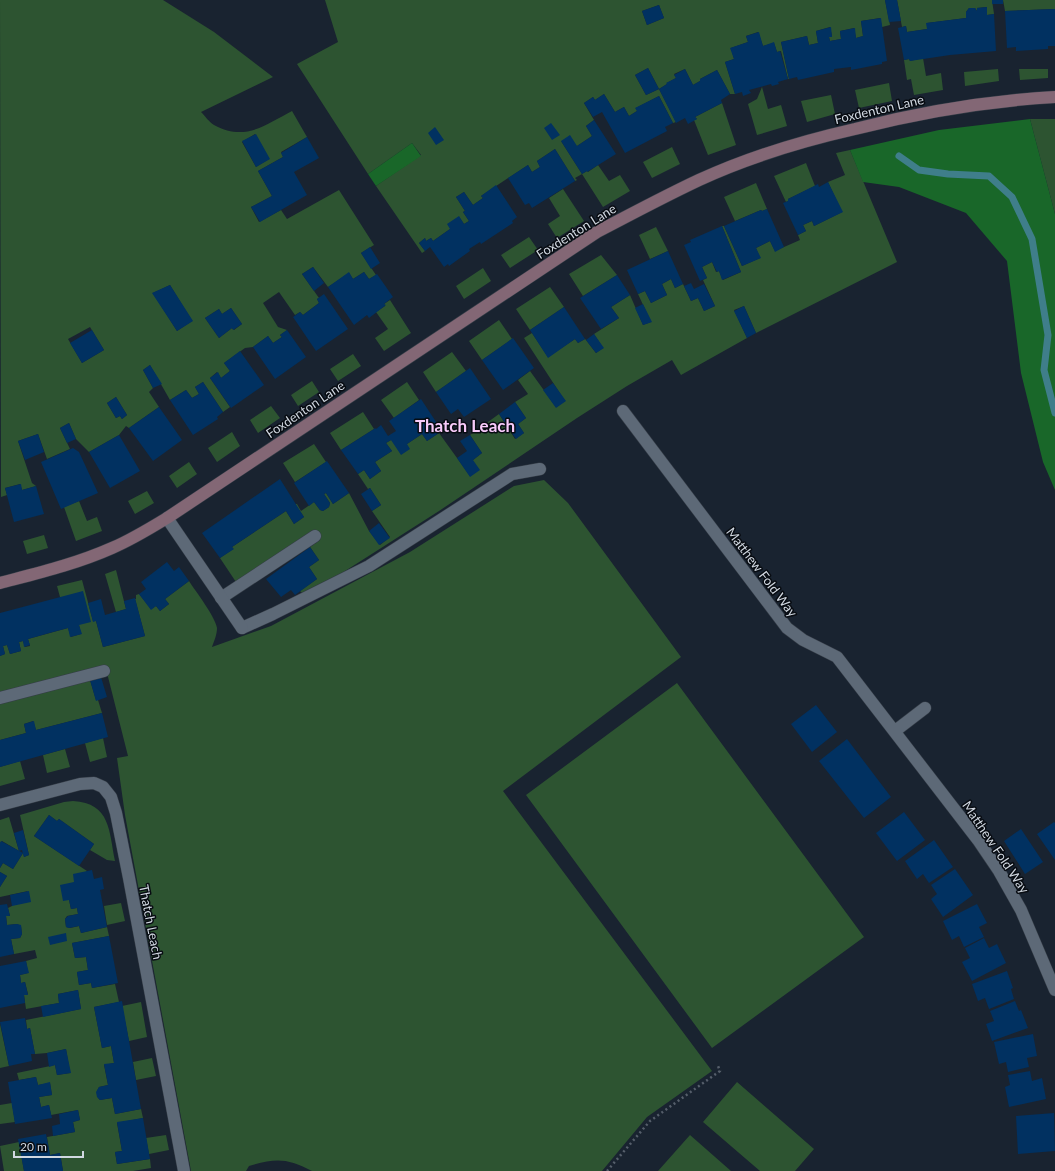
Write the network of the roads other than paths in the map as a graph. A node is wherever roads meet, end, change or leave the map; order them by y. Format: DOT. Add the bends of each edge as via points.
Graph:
graph roads {
  1 [pos="1055,97"];
  2 [pos="623,411"];
  3 [pos="540,469"];
  4 [pos="167,518"];
  5 [pos="315,536"];
  6 [pos="0,582"];
  7 [pos="221,598"];
  8 [pos="104,671"];
  9 [pos="0,698"];
  10 [pos="925,708"];
  11 [pos="895,731"];
  12 [pos="0,806"];
  13 [pos="1055,990"];
  14 [pos="184,1171"];
  1 -- 4 [label="main road, Foxdenton Lane" via="950,109 813,139 730,167 658,199 597,232"];
  2 -- 11 [label="street, Matthew Fold Way" via="787,628 803,640 837,657"];
  3 -- 7 [label="street" via="512,474 368,566 242,628"];
  4 -- 6 [label="main road, Foxdenton Lane" via="101,553 65,566"];
  4 -- 7 [label="street"];
  5 -- 7 [label="street"];
  8 -- 9 [label="street"];
  10 -- 11 [label="street"];
  11 -- 13 [label="street, Matthew Fold Way" via="999,871 1021,910"];
  12 -- 14 [label="street, Thatch Leach" via="80,784 94,783 103,787 111,797 122,842"];
}
